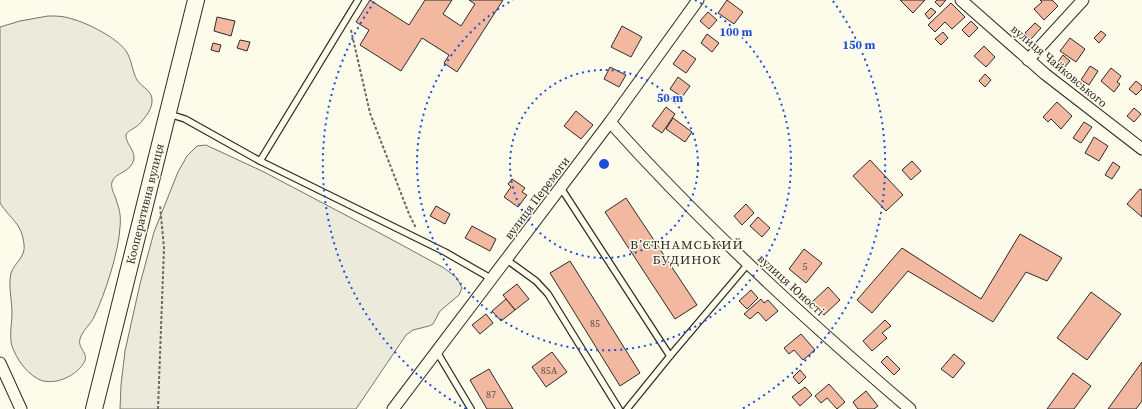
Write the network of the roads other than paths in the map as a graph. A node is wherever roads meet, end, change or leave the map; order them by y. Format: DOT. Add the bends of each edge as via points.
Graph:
graph roads {
  1 [pos="196,0"];
  2 [pos="358,0"];
  3 [pos="698,0"];
  4 [pos="961,0"];
  5 [pos="1083,0"];
  6 [pos="1028,60"];
  7 [pos="167,114"];
  8 [pos="610,122"];
  9 [pos="1142,149"];
  10 [pos="260,161"];
  11 [pos="561,188"];
  12 [pos="507,260"];
  13 [pos="748,264"];
  14 [pos="492,279"];
  15 [pos="437,352"];
  16 [pos="670,356"];
  17 [pos="0,362"];
  18 [pos="21,409"];
  19 [pos="94,409"];
  20 [pos="393,409"];
  21 [pos="471,409"];
  22 [pos="619,409"];
  23 [pos="626,409"];
  24 [pos="910,409"];
  1 -- 7 [label="street, Кооперативна вулиця"];
  2 -- 10 [label="lane"];
  3 -- 8 [label="street, вулиця Перемоги"];
  4 -- 6 [label="street, вулиця Чайковського"];
  5 -- 6 [label="street"];
  6 -- 9 [label="street, вулиця Чайковського"];
  7 -- 10 [label="lane" via="185,120"];
  7 -- 19 [label="street, Кооперативна вулиця"];
  8 -- 11 [label="street, вулиця Перемоги"];
  8 -- 13 [label="street, вулиця Юності"];
  10 -- 14 [label="lane" via="462,260"];
  11 -- 12 [label="street, вулиця Перемоги"];
  11 -- 16 [label="lane"];
  12 -- 14 [label="street, вулиця Перемоги"];
  12 -- 22 [label="lane" via="536,281 545,291"];
  13 -- 16 [label="lane"];
  13 -- 24 [label="street, вулиця Юності"];
  14 -- 15 [label="street, вулиця Перемоги"];
  15 -- 20 [label="street, вулиця Перемоги"];
  15 -- 21 [label="lane"];
  16 -- 23 [label="lane"];
  17 -- 18 [label="street"];
}
